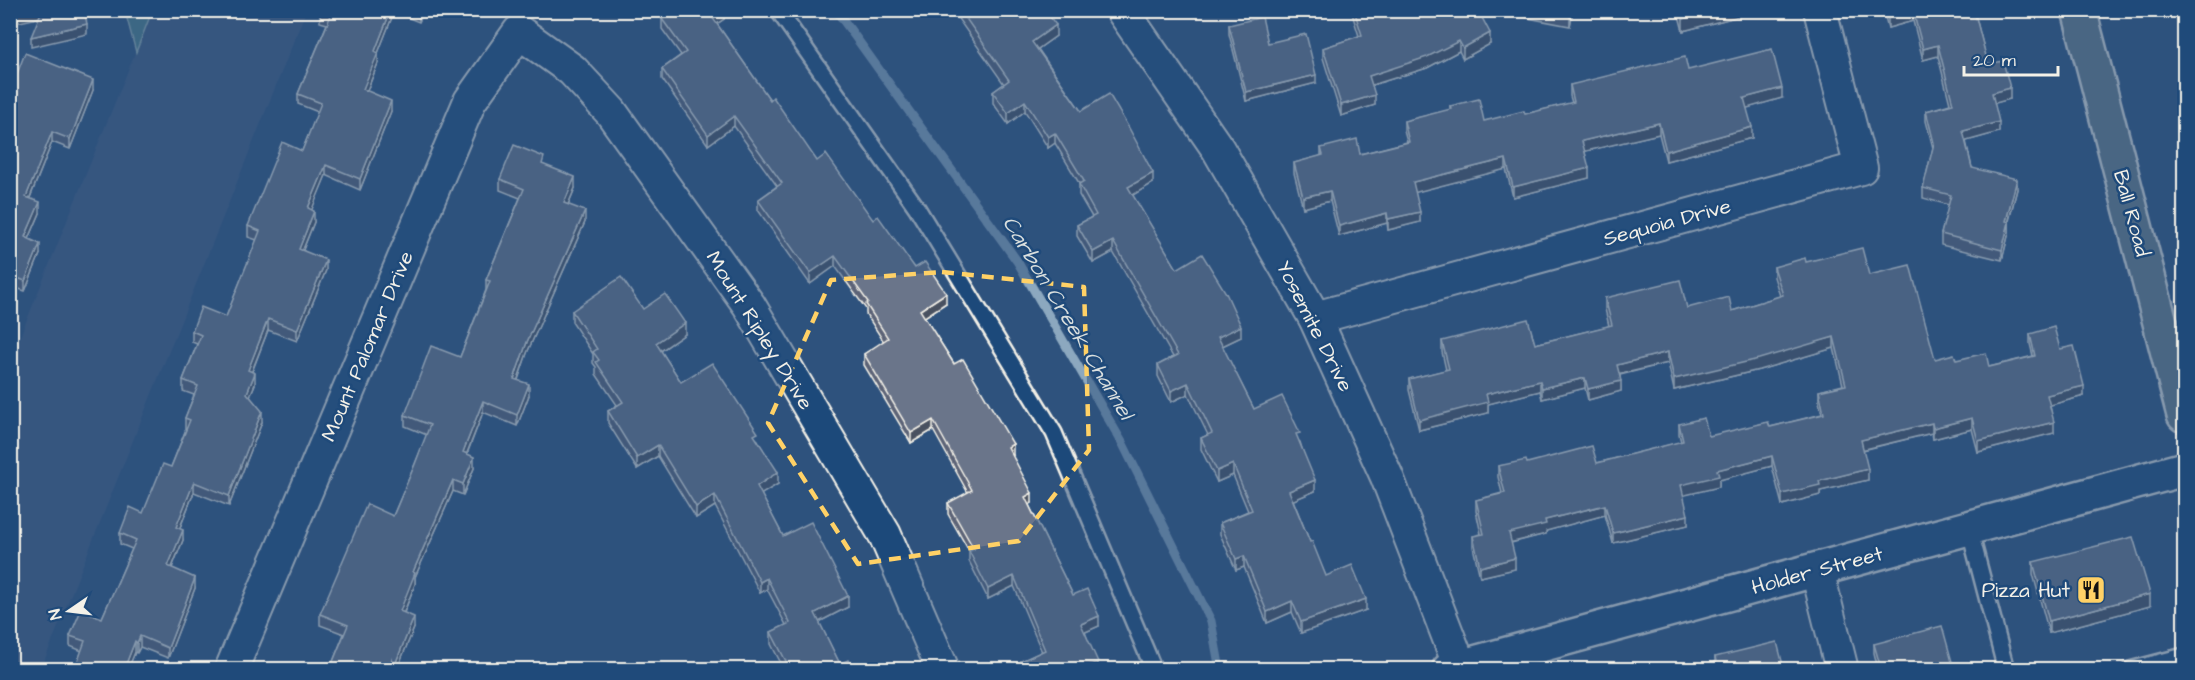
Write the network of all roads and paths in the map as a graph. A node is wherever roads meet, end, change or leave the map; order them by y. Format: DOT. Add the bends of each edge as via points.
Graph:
graph roads {
  1 [pos="778,10"];
  2 [pos="1122,10"];
  3 [pos="1820,10"];
  4 [pos="2079,10"];
  5 [pos="519,32"];
  6 [pos="1315,318"];
  7 [pos="2184,415"];
  8 [pos="2184,469"];
  9 [pos="1969,528"];
  10 [pos="1817,570"];
  11 [pos="2184,656"];
  12 [pos="1454,668"];
  13 [pos="231,669"];
  14 [pos="943,669"];
  15 [pos="1154,669"];
  16 [pos="1842,669"];
  17 [pos="2006,669"];
  18 [pos="2130,669"];
  1 -- 15 [label="lane" via="917,208 1054,434"];
  2 -- 6 [label="street, Yosemite Drive" via="1218,149"];
  3 -- 6 [label="street, Sequoia Drive" via="1861,168"];
  4 -- 7 [label="main road, Ball Road"];
  5 -- 13 [label="street, Mount Palomar Drive" via="470,101"];
  5 -- 14 [label="street, Mount Ripley Drive" via="572,70 611,112 750,305 885,535"];
  6 -- 12 [label="street, Yosemite Drive" via="1387,477"];
  8 -- 9 [label="street, Holder Street"];
  9 -- 10 [label="street, Holder Street"];
  9 -- 17 [label="lane"];
  10 -- 12 [label="street, Holder Street"];
  10 -- 16 [label="street"];
  11 -- 18 [label="lane"];
}
